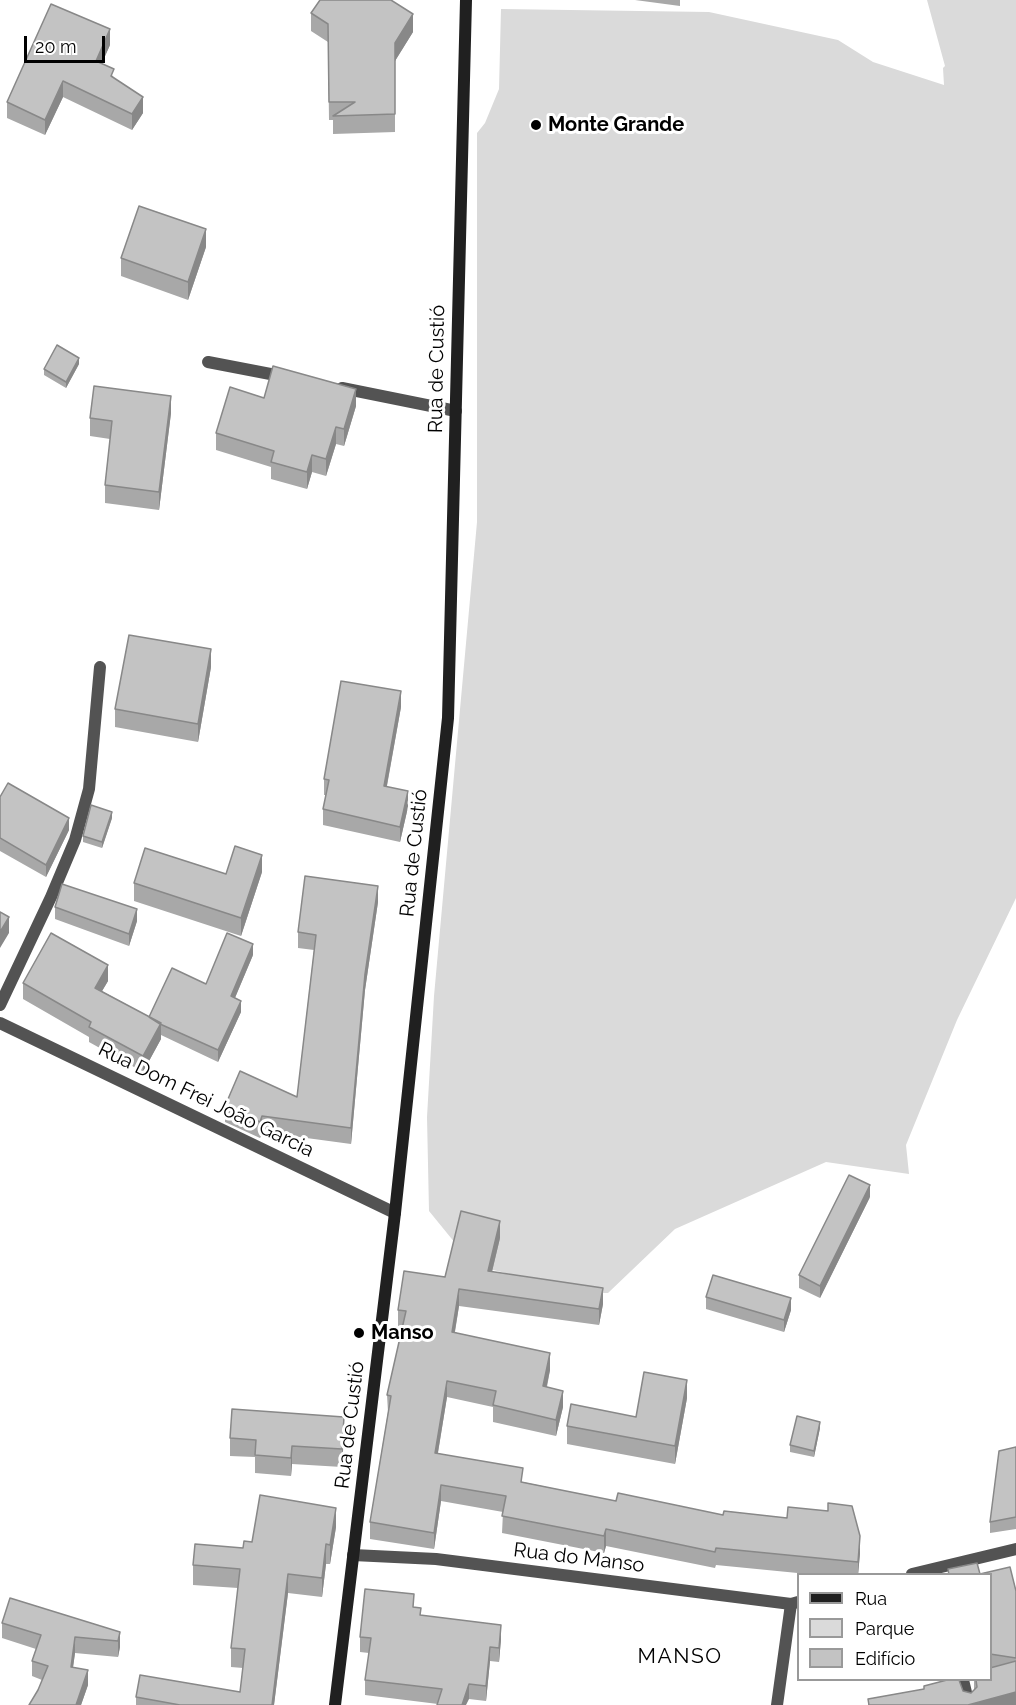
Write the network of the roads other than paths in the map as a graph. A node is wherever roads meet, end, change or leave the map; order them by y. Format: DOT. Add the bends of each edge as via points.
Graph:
graph roads {
  1 [pos="466,0"];
  2 [pos="208,362"];
  3 [pos="298,380"];
  4 [pos="332,386"];
  5 [pos="456,411"];
  6 [pos="100,667"];
  7 [pos="0,1005"];
  8 [pos="0,1023"];
  9 [pos="395,1213"];
  10 [pos="1016,1549"];
  11 [pos="353,1555"];
  12 [pos="946,1570"];
  13 [pos="926,1573"];
  14 [pos="795,1603"];
  15 [pos="963,1681"];
  16 [pos="335,1705"];
  17 [pos="777,1705"];
  18 [pos="969,1705"];
  1 -- 5 [label="main road, Rua de Custió"];
  2 -- 3 [label="street"];
  4 -- 5 [label="street"];
  5 -- 9 [label="main road, Rua de Custió" via="448,718"];
  6 -- 7 [label="street" via="89,789 75,840"];
  8 -- 9 [label="street, Rua Dom Frei João Garcia"];
  9 -- 11 [label="main road, Rua de Custió"];
  10 -- 12 [label="street"];
  11 -- 14 [label="street, Rua do Manso" via="436,1559"];
  11 -- 16 [label="main road, Rua de Custió"];
  12 -- 13 [label="street"];
  14 -- 17 [label="street"];
  15 -- 18 [label="street"];
}
